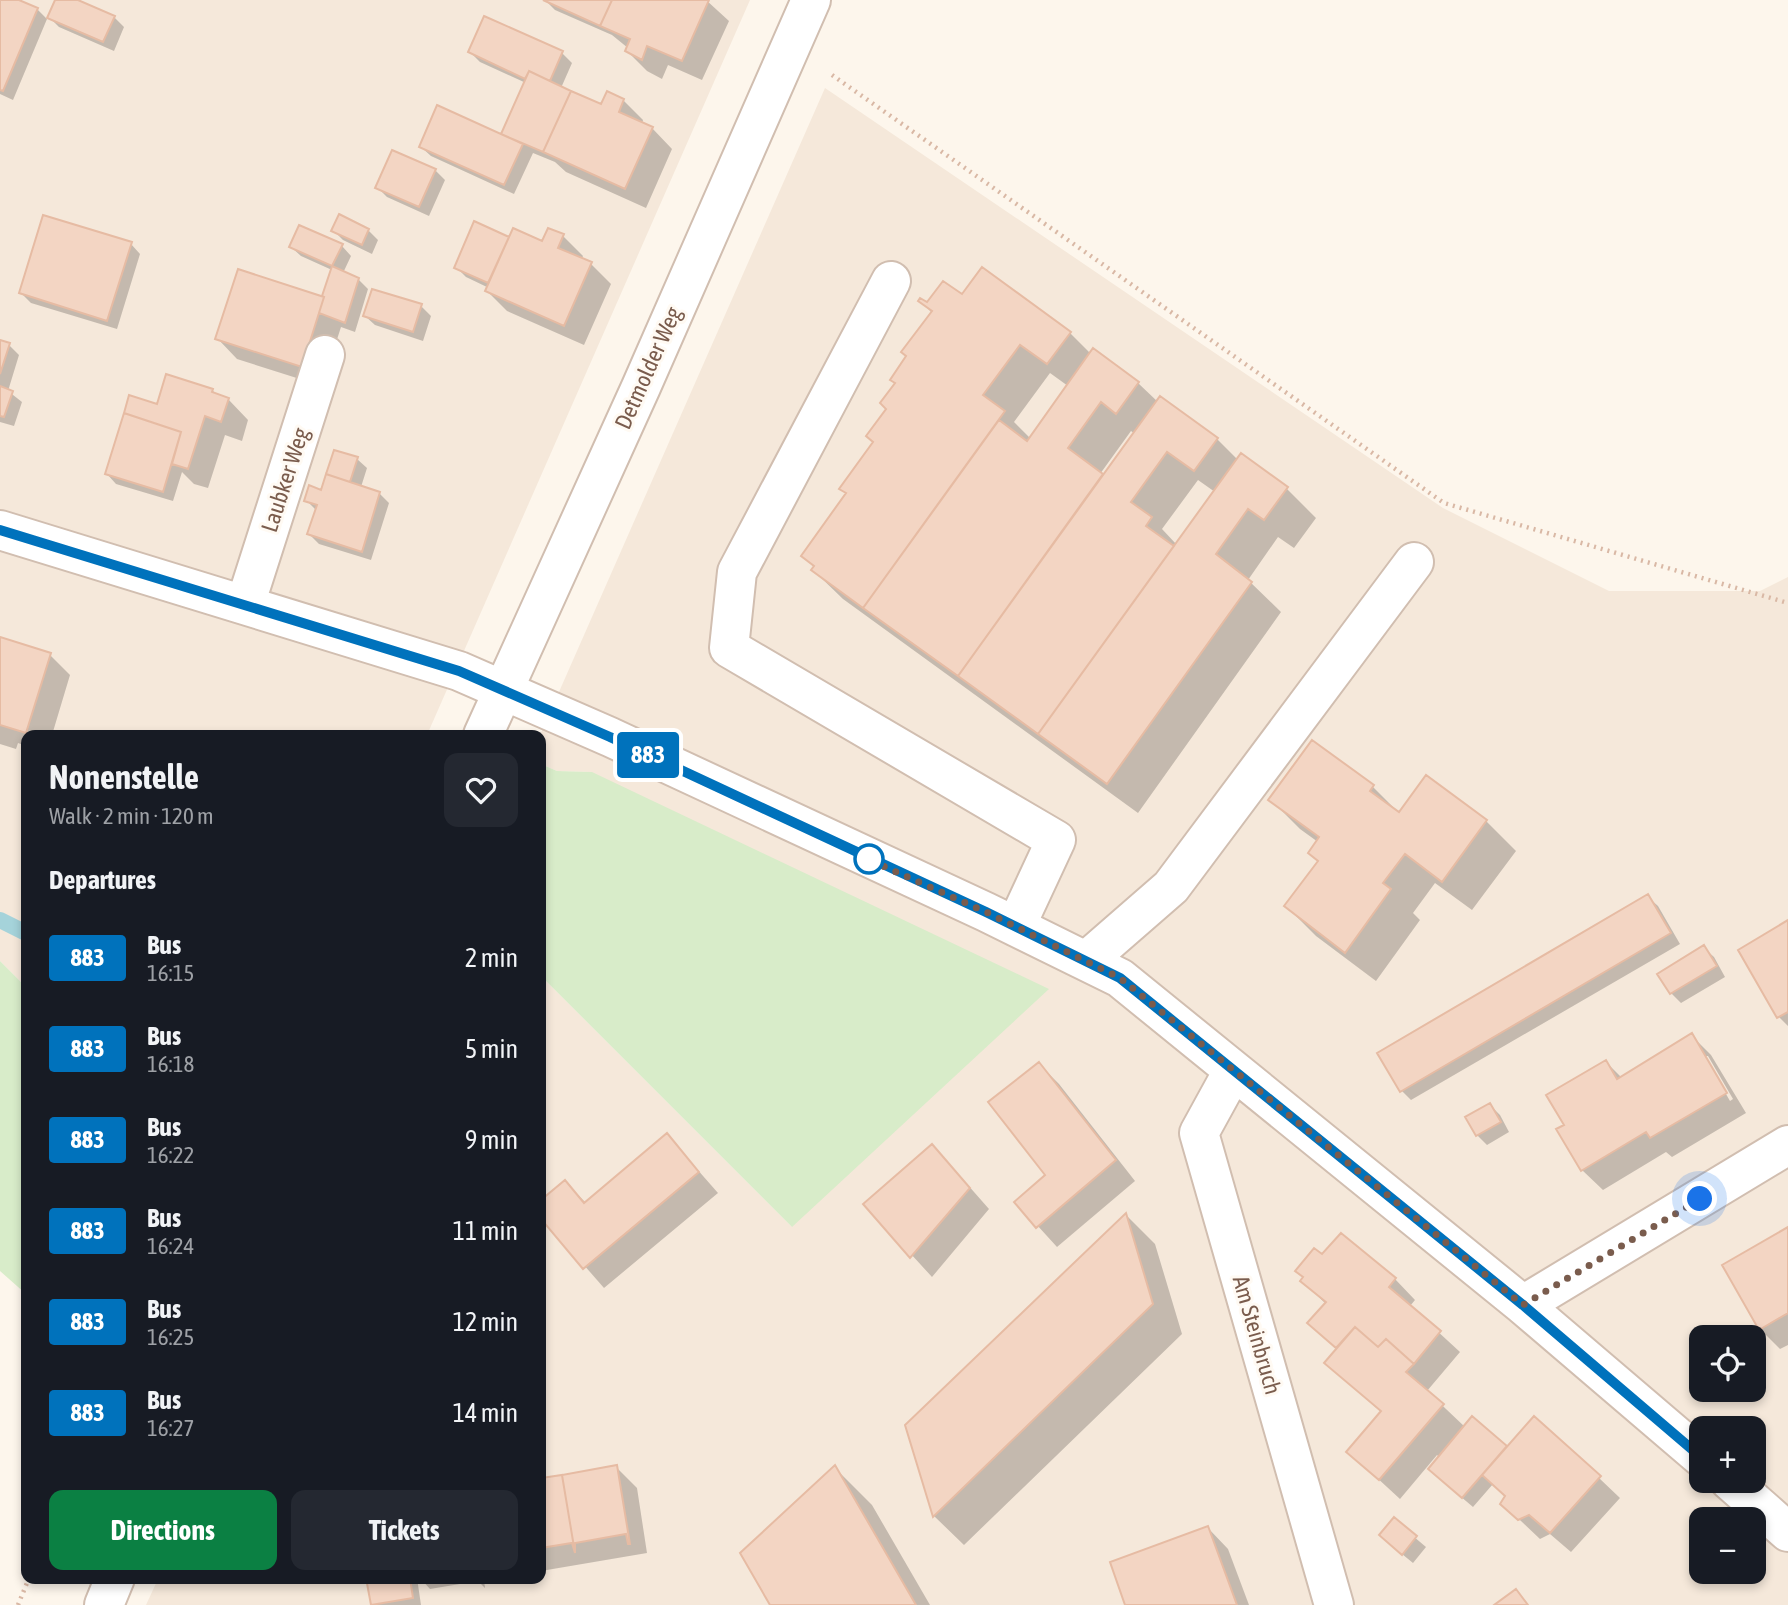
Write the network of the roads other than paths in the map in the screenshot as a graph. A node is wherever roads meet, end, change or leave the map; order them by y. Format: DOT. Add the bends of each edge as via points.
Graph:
graph roads {
  1 [pos="811,0"];
  2 [pos="891,281"];
  3 [pos="325,355"];
  4 [pos="0,530"];
  5 [pos="1414,562"];
  6 [pos="246,605"];
  7 [pos="502,689"];
  8 [pos="486,730"];
  9 [pos="1016,926"];
  10 [pos="1086,961"];
  11 [pos="1233,1071"];
  12 [pos="1788,1145"];
  13 [pos="1523,1305"];
  14 [pos="1689,1447"];
  15 [pos="1743,1493"];
  16 [pos="1788,1532"];
  17 [pos="113,1584"];
  18 [pos="104,1605"];
  19 [pos="1334,1605"];
  1 -- 7 [label="street, Detmolder Weg"];
  2 -- 9 [label="street" via="737,572 729,648 1056,840"];
  3 -- 6 [label="street, Laubker Weg"];
  4 -- 6 [label="street"];
  5 -- 10 [label="street" via="1171,887"];
  6 -- 7 [label="street" via="459,671"];
  7 -- 8 [label="street, Detmolder Weg"];
  7 -- 9 [label="street"];
  9 -- 10 [label="street"];
  10 -- 11 [label="street" via="1120,978"];
  11 -- 13 [label="street"];
  11 -- 19 [label="street, Am Steinbruch" via="1199,1133"];
  12 -- 13 [label="street"];
  13 -- 14 [label="street"];
  15 -- 16 [label="street"];
  17 -- 18 [label="street"];
}
